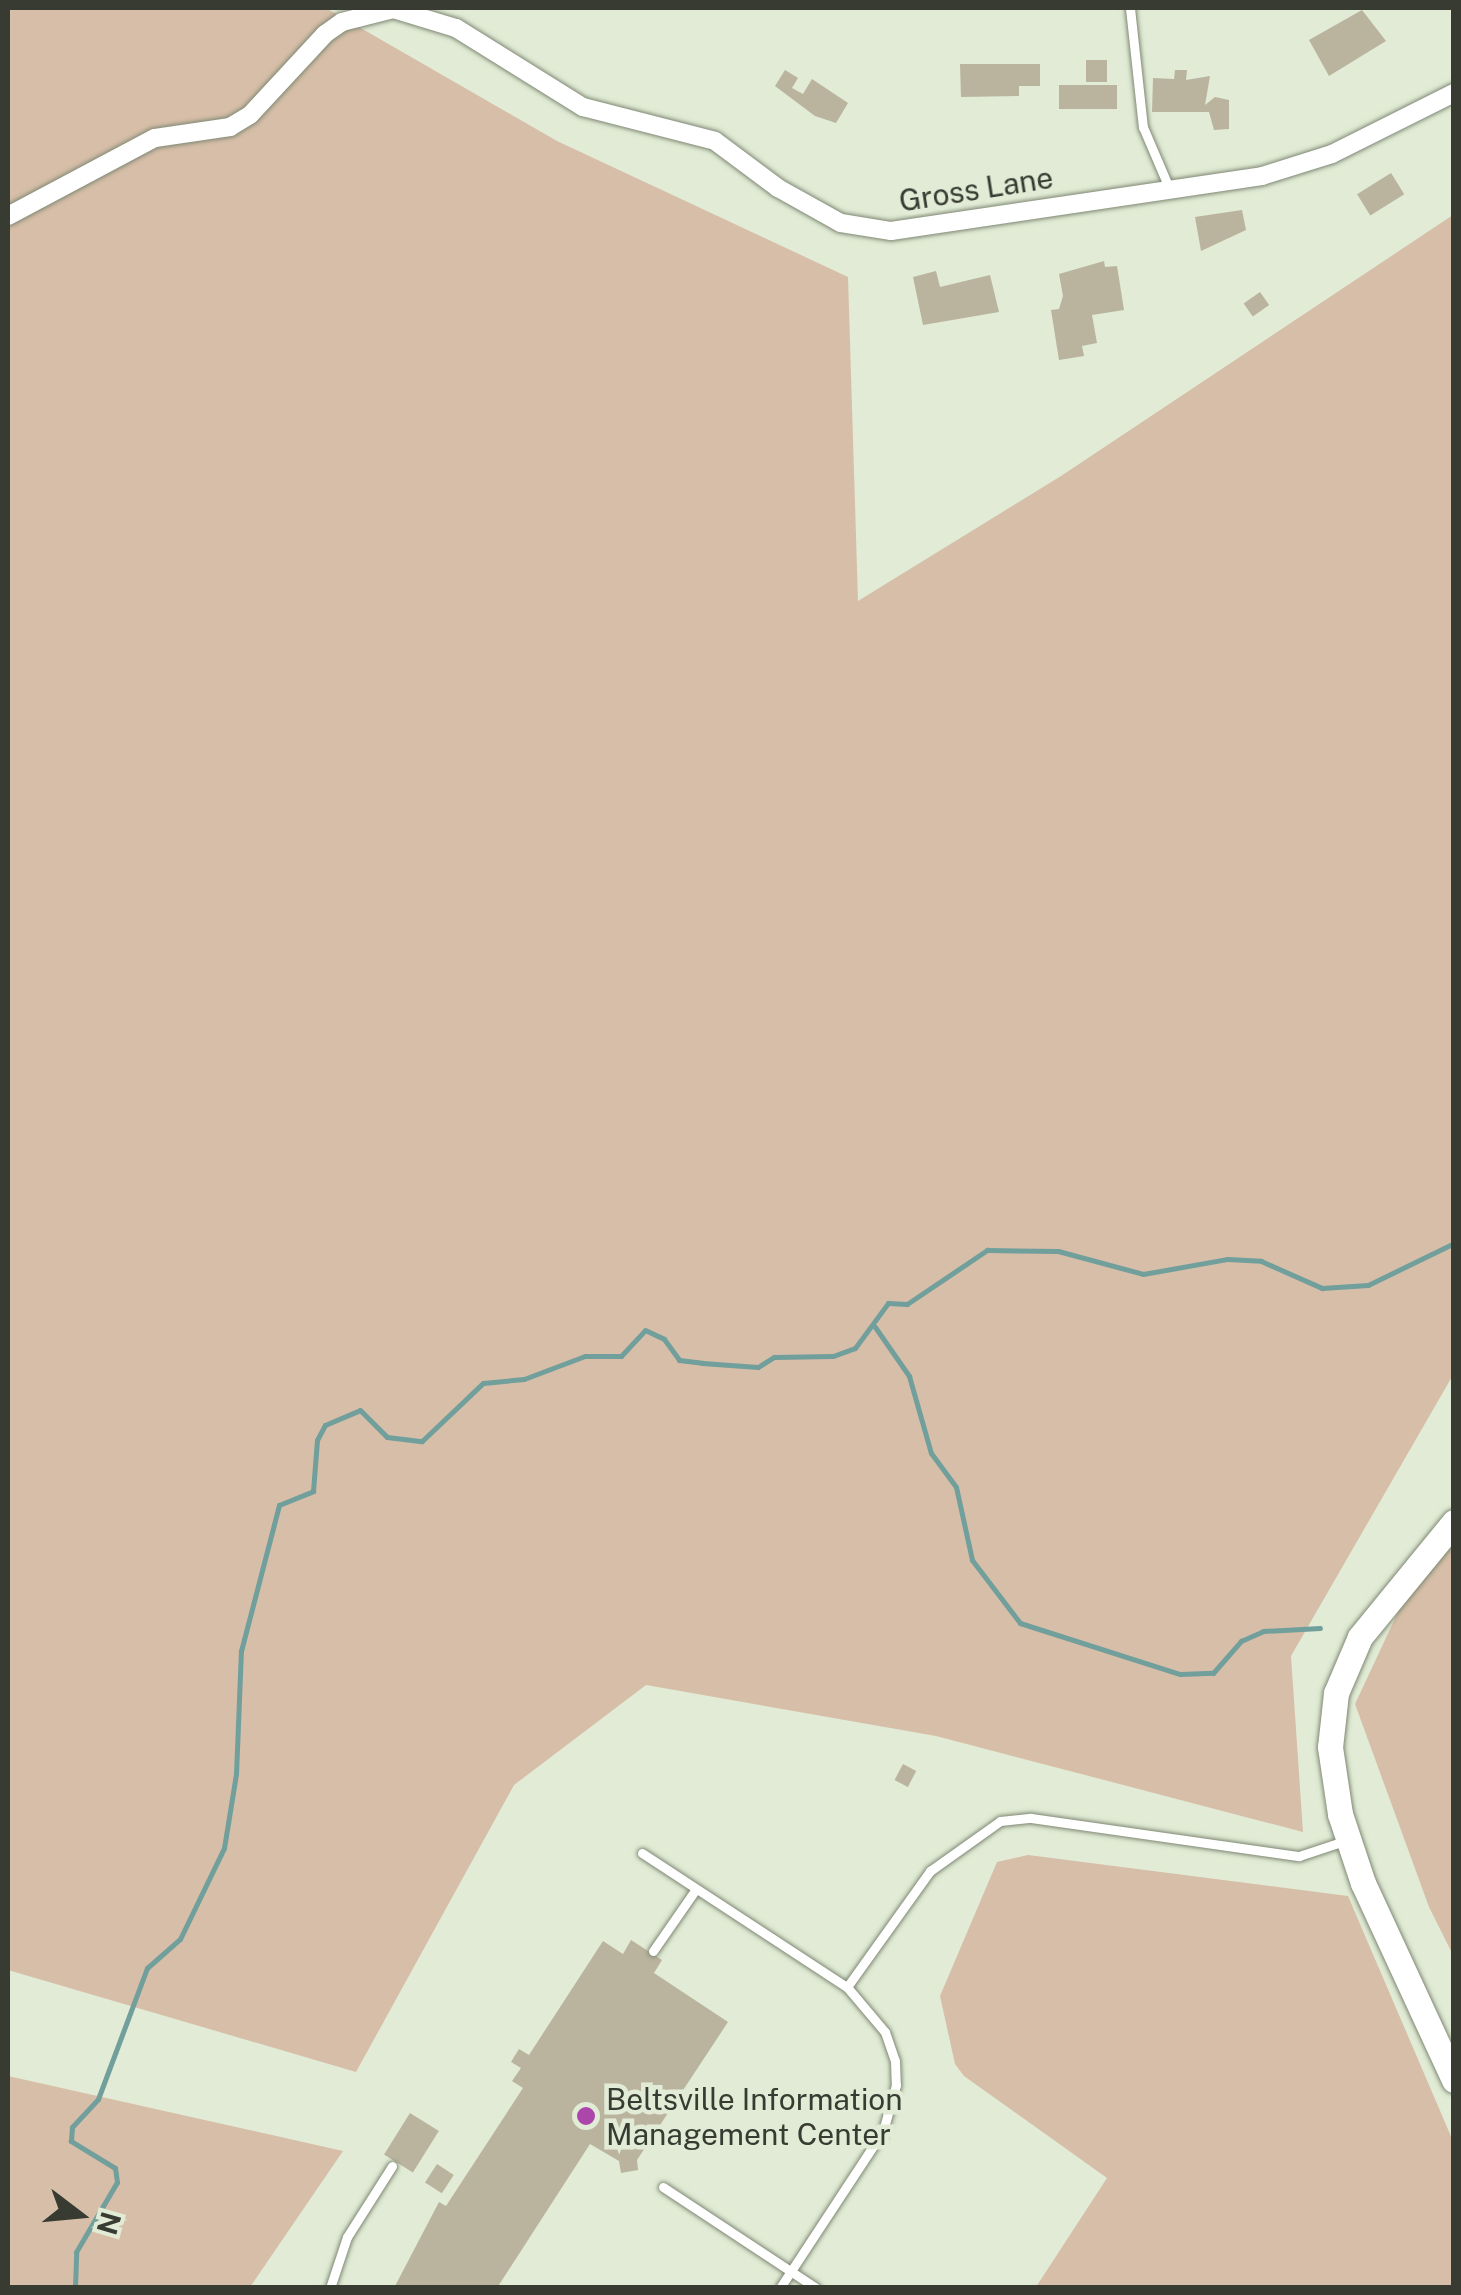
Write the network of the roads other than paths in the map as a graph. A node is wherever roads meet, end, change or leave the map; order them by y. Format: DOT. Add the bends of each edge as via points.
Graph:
graph roads {
  1 [pos="1130,8"];
  2 [pos="1454,93"];
  3 [pos="1170,190"];
  4 [pos="8,216"];
  5 [pos="1454,1522"];
  6 [pos="1347,1840"];
  7 [pos="642,1853"];
  8 [pos="696,1889"];
  9 [pos="653,1951"];
  10 [pos="847,1987"];
  11 [pos="1454,2080"];
  12 [pos="392,2166"];
  13 [pos="663,2187"];
  14 [pos="790,2272"];
  15 [pos="330,2288"];
  16 [pos="780,2288"];
  17 [pos="816,2288"];
  1 -- 3 [label="lane" via="1142,127"];
  2 -- 3 [label="street, Gross Lane" via="1394,128 1299,166"];
  3 -- 4 [label="street, Gross Lane" via="923,229 864,228 801,202 715,142 583,107 456,28 392,9 342,22 230,127 142,143"];
  5 -- 6 [label="street" via="1376,1611 1346,1664 1330,1747"];
  6 -- 10 [label="lane" via="1300,1856 1031,1818 1000,1821 930,1871"];
  6 -- 11 [label="street"];
  7 -- 8 [label="lane"];
  8 -- 9 [label="lane"];
  8 -- 10 [label="lane"];
  10 -- 14 [label="lane" via="885,2032 894,2061 892,2104 882,2131"];
  12 -- 15 [label="lane" via="347,2237"];
  13 -- 14 [label="lane"];
  14 -- 16 [label="lane"];
  14 -- 17 [label="lane"];
}
